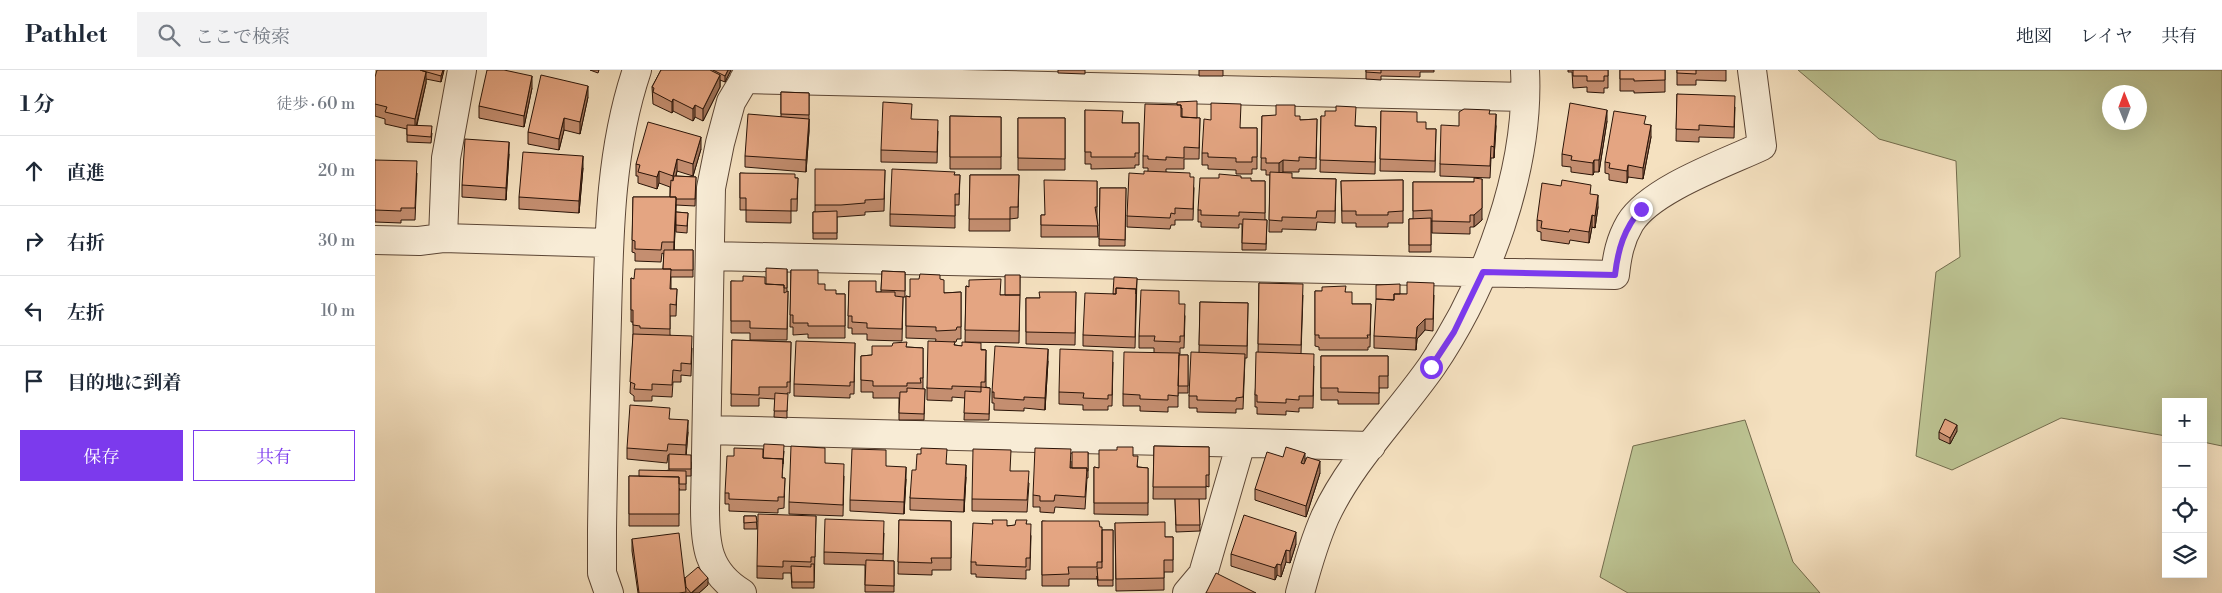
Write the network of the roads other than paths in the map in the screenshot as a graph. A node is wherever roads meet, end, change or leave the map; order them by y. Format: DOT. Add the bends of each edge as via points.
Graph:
graph roads {
  1 [pos="462,70"];
  2 [pos="637,70"];
  3 [pos="1525,70"];
  4 [pos="1752,70"];
  5 [pos="747,75"];
  6 [pos="1525,97"];
  7 [pos="443,238"];
  8 [pos="375,240"];
  9 [pos="609,242"];
  10 [pos="710,256"];
  11 [pos="1483,272"];
  12 [pos="707,430"];
  13 [pos="1241,443"];
  14 [pos="1371,446"];
  15 [pos="725,588"];
  16 [pos="609,593"];
  17 [pos="1187,593"];
  18 [pos="1300,593"];
  1 -- 7 [label="street" via="446,158"];
  2 -- 9 [label="street" via="621,132"];
  3 -- 6 [label="street"];
  4 -- 11 [label="street" via="1762,146 1674,187 1641,209 1631,221 1618,248 1615,275"];
  5 -- 6 [label="street"];
  5 -- 10 [label="street" via="731,102 713,179"];
  6 -- 11 [label="street" via="1517,165 1499,232"];
  7 -- 8 [label="street"];
  7 -- 9 [label="street"];
  9 -- 16 [label="street" via="602,530 602,573"];
  10 -- 11 [label="street"];
  10 -- 12 [label="street"];
  11 -- 14 [label="street" via="1454,332"];
  12 -- 13 [label="street"];
  12 -- 15 [label="street" via="705,540"];
  13 -- 14 [label="street"];
  13 -- 17 [label="street" via="1203,574"];
  14 -- 18 [label="street" via="1325,516"];
}
